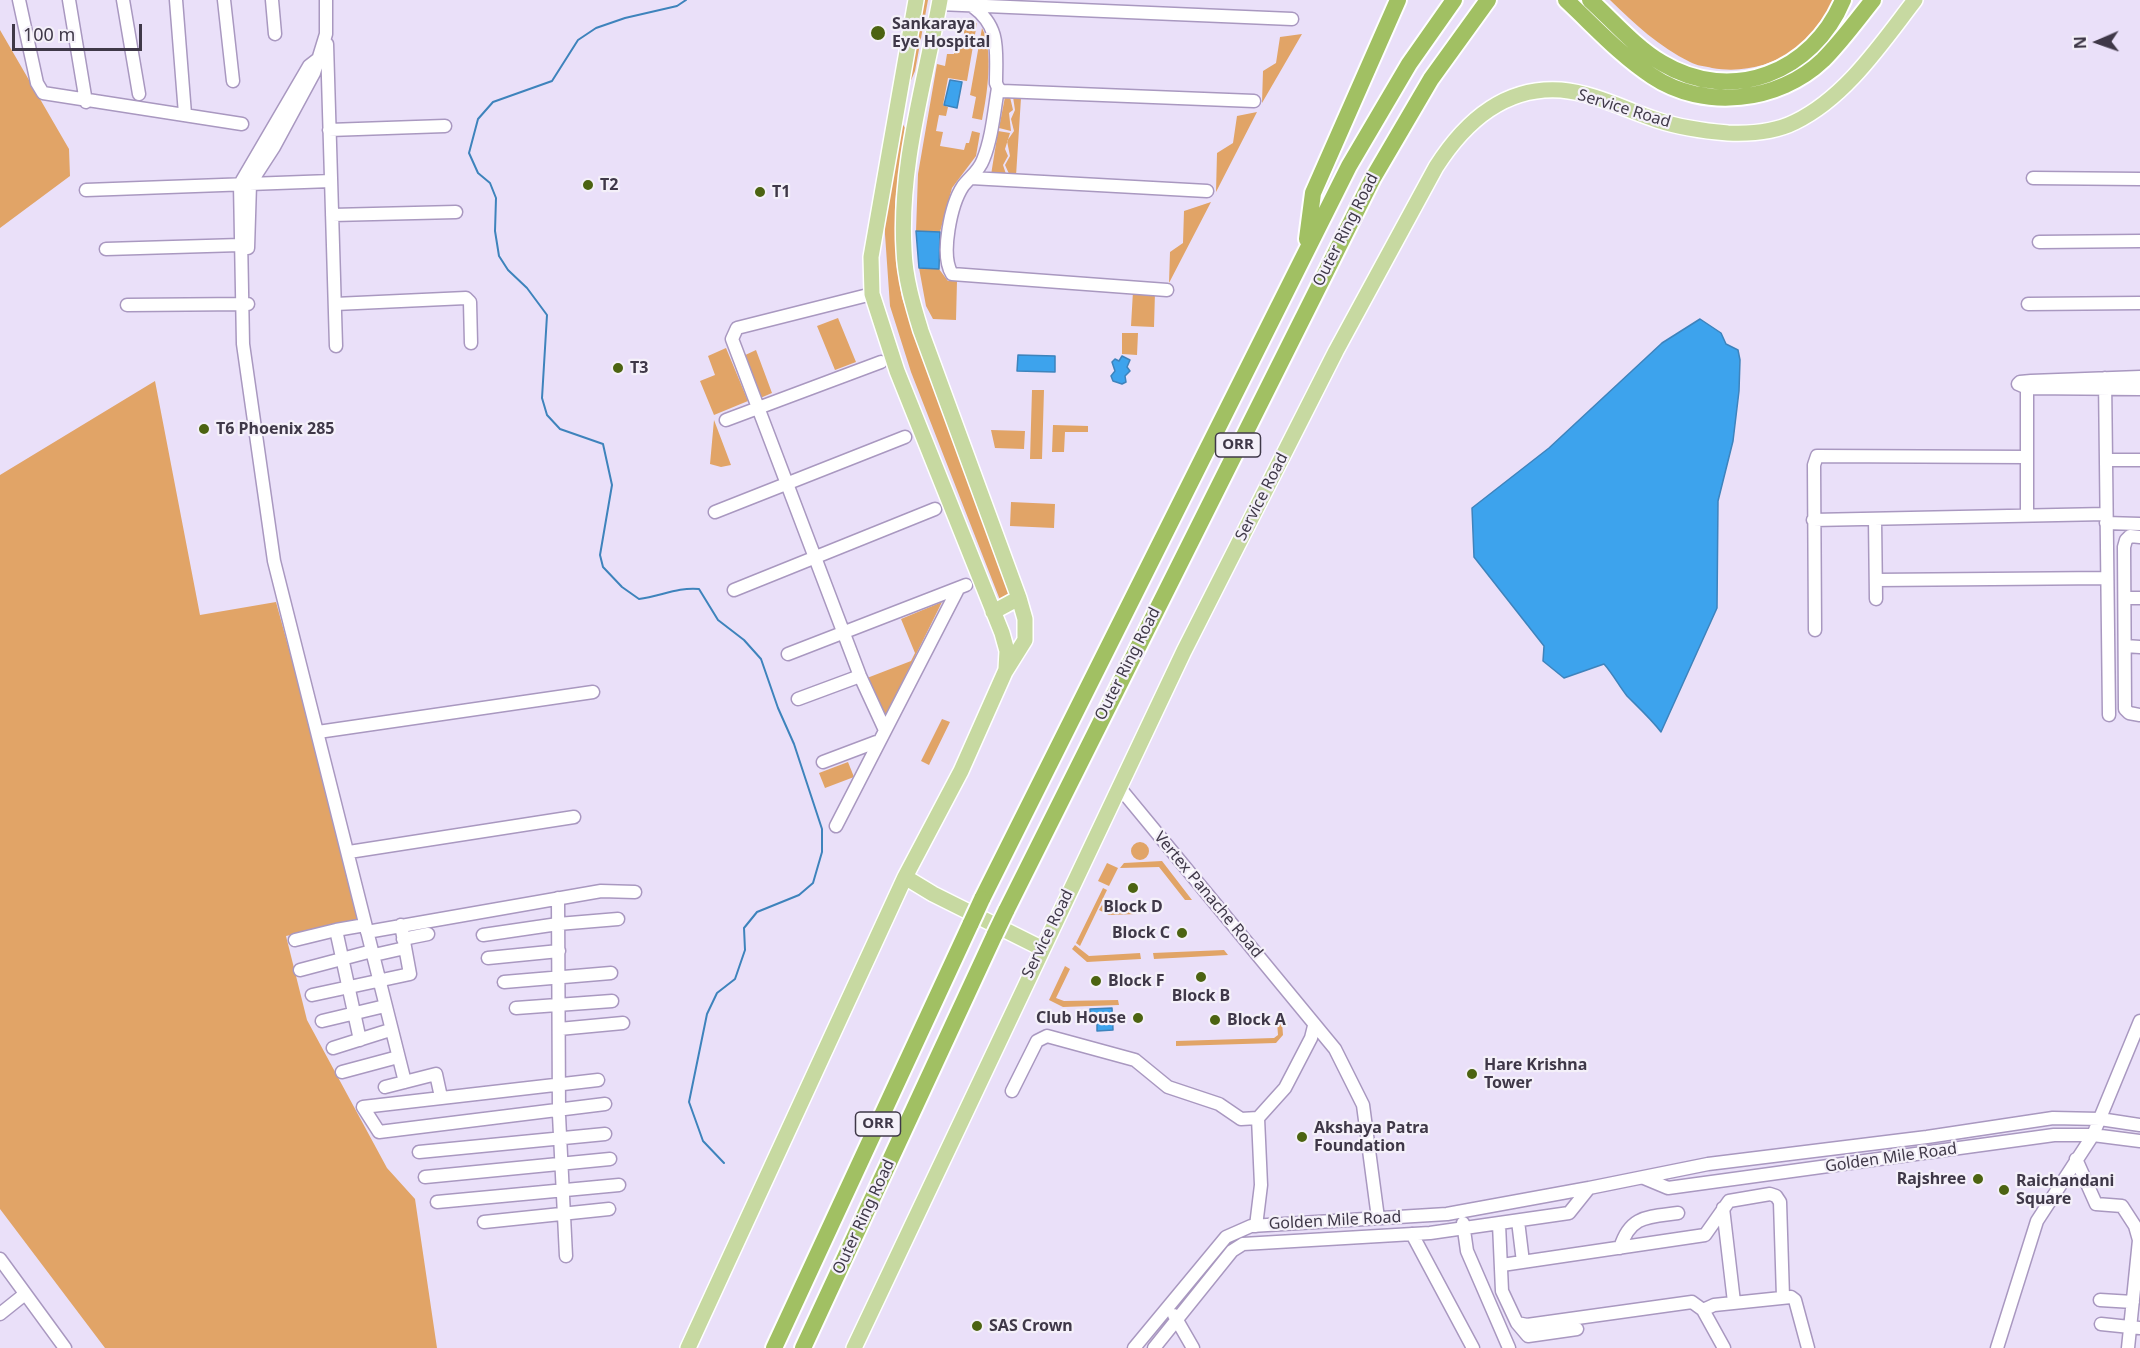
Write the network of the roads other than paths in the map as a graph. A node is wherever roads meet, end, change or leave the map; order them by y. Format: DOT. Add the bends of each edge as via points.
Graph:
graph roads {
  1 [pos="20,0"];
  2 [pos="69,0"];
  3 [pos="123,0"];
  4 [pos="176,0"];
  5 [pos="224,0"];
  6 [pos="272,0"];
  7 [pos="326,0"];
  8 [pos="916,0"];
  9 [pos="1398,0"];
  10 [pos="1454,0"];
  11 [pos="1488,0"];
  12 [pos="1566,0"];
  13 [pos="1590,0"];
  14 [pos="1843,0"];
  15 [pos="1873,0"];
  16 [pos="1915,0"];
  17 [pos="939,2"];
  18 [pos="970,6"];
  19 [pos="1292,19"];
  20 [pos="275,34"];
  21 [pos="326,34"];
  22 [pos="232,81"];
  23 [pos="998,88"];
  24 [pos="139,94"];
  25 [pos="1254,101"];
  26 [pos="86,102"];
  27 [pos="897,104"];
  28 [pos="917,109"];
  29 [pos="185,114"];
  30 [pos="242,124"];
  31 [pos="445,126"];
  32 [pos="329,130"];
  33 [pos="971,178"];
  34 [pos="2033,178"];
  35 [pos="2140,178"];
  36 [pos="331,181"];
  37 [pos="245,184"];
  38 [pos="86,190"];
  39 [pos="1207,192"];
  40 [pos="456,212"];
  41 [pos="332,215"];
  42 [pos="2140,241"];
  43 [pos="2039,242"];
  44 [pos="240,245"];
  45 [pos="106,249"];
  46 [pos="1305,250"];
  47 [pos="1167,290"];
  48 [pos="872,294"];
  49 [pos="2140,303"];
  50 [pos="246,304"];
  51 [pos="335,304"];
  52 [pos="2028,304"];
  53 [pos="127,305"];
  54 [pos="471,343"];
  55 [pos="336,346"];
  56 [pos="881,362"];
  57 [pos="2140,377"];
  58 [pos="2105,383"];
  59 [pos="2140,388"];
  60 [pos="758,408"];
  61 [pos="726,420"];
  62 [pos="904,437"];
  63 [pos="2026,457"];
  64 [pos="2106,460"];
  65 [pos="2140,460"];
  66 [pos="786,481"];
  67 [pos="935,509"];
  68 [pos="715,512"];
  69 [pos="2027,515"];
  70 [pos="2106,518"];
  71 [pos="1875,519"];
  72 [pos="1814,520"];
  73 [pos="2140,524"];
  74 [pos="2140,537"];
  75 [pos="2117,557"];
  76 [pos="814,558"];
  77 [pos="2107,578"];
  78 [pos="1876,580"];
  79 [pos="734,590"];
  80 [pos="1019,598"];
  81 [pos="2125,598"];
  82 [pos="2140,598"];
  83 [pos="1876,599"];
  84 [pos="993,612"];
  85 [pos="1815,630"];
  86 [pos="843,632"];
  87 [pos="2125,646"];
  88 [pos="2140,647"];
  89 [pos="788,654"];
  90 [pos="1005,672"];
  91 [pos="860,676"];
  92 [pos="593,692"];
  93 [pos="798,699"];
  94 [pos="2109,715"];
  95 [pos="2140,715"];
  96 [pos="884,728"];
  97 [pos="318,732"];
  98 [pos="876,742"];
  99 [pos="823,762"];
  100 [pos="1119,787"];
  101 [pos="574,817"];
  102 [pos="836,826"];
  103 [pos="349,852"];
  104 [pos="906,877"];
  105 [pos="636,892"];
  106 [pos="558,898"];
  107 [pos="618,919"];
  108 [pos="558,924"];
  109 [pos="401,925"];
  110 [pos="366,928"];
  111 [pos="336,930"];
  112 [pos="428,934"];
  113 [pos="483,935"];
  114 [pos="295,940"];
  115 [pos="404,943"];
  116 [pos="1041,948"];
  117 [pos="559,951"];
  118 [pos="373,953"];
  119 [pos="488,958"];
  120 [pos="342,959"];
  121 [pos="300,969"];
  122 [pos="611,973"];
  123 [pos="558,978"];
  124 [pos="379,980"];
  125 [pos="504,982"];
  126 [pos="346,986"];
  127 [pos="312,995"];
  128 [pos="612,1001"];
  129 [pos="559,1005"];
  130 [pos="385,1006"];
  131 [pos="516,1008"];
  132 [pos="353,1014"];
  133 [pos="322,1021"];
  134 [pos="2140,1021"];
  135 [pos="623,1023"];
  136 [pos="1314,1026"];
  137 [pos="559,1029"];
  138 [pos="390,1030"];
  139 [pos="360,1040"];
  140 [pos="333,1048"];
  141 [pos="398,1056"];
  142 [pos="342,1072"];
  143 [pos="598,1080"];
  144 [pos="405,1082"];
  145 [pos="559,1084"];
  146 [pos="386,1087"];
  147 [pos="1012,1091"];
  148 [pos="441,1097"];
  149 [pos="605,1104"];
  150 [pos="559,1108"];
  151 [pos="1258,1118"];
  152 [pos="2100,1119"];
  153 [pos="2140,1125"];
  154 [pos="605,1134"];
  155 [pos="2093,1134"];
  156 [pos="560,1137"];
  157 [pos="2140,1141"];
  158 [pos="419,1152"];
  159 [pos="610,1159"];
  160 [pos="2076,1159"];
  161 [pos="562,1162"];
  162 [pos="425,1177"];
  163 [pos="1644,1178"];
  164 [pos="619,1185"];
  165 [pos="1589,1188"];
  166 [pos="563,1191"];
  167 [pos="437,1202"];
  168 [pos="1722,1208"];
  169 [pos="609,1209"];
  170 [pos="564,1212"];
  171 [pos="1462,1212"];
  172 [pos="1678,1213"];
  173 [pos="1378,1218"];
  174 [pos="1518,1221"];
  175 [pos="484,1222"];
  176 [pos="1498,1224"];
  177 [pos="1256,1226"];
  178 [pos="1464,1229"];
  179 [pos="1412,1234"];
  180 [pos="1620,1248"];
  181 [pos="566,1256"];
  182 [pos="0,1259"];
  183 [pos="1522,1262"];
  184 [pos="1502,1265"];
  185 [pos="25,1294"];
  186 [pos="1783,1297"];
  187 [pos="2100,1300"];
  188 [pos="1734,1302"];
  189 [pos="2133,1302"];
  190 [pos="1169,1307"];
  191 [pos="1703,1310"];
  192 [pos="0,1314"];
  193 [pos="1177,1320"];
  194 [pos="1517,1323"];
  195 [pos="2101,1324"];
  196 [pos="2135,1327"];
  197 [pos="1577,1329"];
  198 [pos="65,1348"];
  199 [pos="688,1348"];
  200 [pos="774,1348"];
  201 [pos="803,1348"];
  202 [pos="855,1348"];
  203 [pos="1134,1348"];
  204 [pos="1154,1348"];
  205 [pos="1193,1348"];
  206 [pos="1473,1348"];
  207 [pos="1509,1348"];
  208 [pos="1724,1348"];
  209 [pos="1808,1348"];
  210 [pos="1997,1348"];
  211 [pos="2128,1348"];
  1 -- 26 [label="street" via="39,89 50,96"];
  2 -- 26 [label="street"];
  3 -- 24 [label="street"];
  4 -- 29 [label="street"];
  5 -- 22 [label="street"];
  6 -- 20 [label="street"];
  7 -- 21 [label="street"];
  8 -- 27 [label="main road"];
  9 -- 46 [label="highway" via="1313,193"];
  10 -- 46 [label="highway, Outer Ring Road / ORR" via="1388,98"];
  11 -- 201 [label="highway, Outer Ring Road / ORR, bridge" via="1431,79 1372,178 1006,911"];
  12 -- 15 [label="highway" via="1653,77 1685,92 1715,97 1756,95 1802,77 1823,60"];
  13 -- 14 [label="highway" via="1662,63 1690,76 1717,81 1770,74 1793,63 1833,23"];
  16 -- 100 [label="main road, Service Road" via="1831,101 1793,123 1751,135 1695,131 1587,95 1560,90 1502,102 1478,115 1453,140 1436,167 1326,372"];
  17 -- 18 [label="street"];
  17 -- 28 [label="main road"];
  18 -- 19 [label="street"];
  18 -- 23 [label="street" via="984,15 994,33"];
  21 -- 32 [label="street"];
  21 -- 37 [label="street" via="314,73 289,119"];
  23 -- 25 [label="street" via="1010,92"];
  23 -- 33 [label="street" via="983,160"];
  26 -- 29 [label="street"];
  27 -- 28 [label="main road"];
  27 -- 48 [label="main road" via="871,257"];
  28 -- 80 [label="main road" via="905,188 904,250 909,287 921,331"];
  29 -- 30 [label="street"];
  31 -- 32 [label="street"];
  32 -- 36 [label="street"];
  33 -- 39 [label="street"];
  33 -- 47 [label="street" via="963,187 951,220 946,251 952,274"];
  34 -- 35 [label="street"];
  36 -- 37 [label="street"];
  36 -- 41 [label="street"];
  37 -- 38 [label="street"];
  37 -- 44 [label="street"];
  37 -- 50 [label="street"];
  40 -- 41 [label="street"];
  41 -- 51 [label="street"];
  42 -- 43 [label="street"];
  44 -- 45 [label="street"];
  44 -- 50 [label="street"];
  46 -- 200 [label="highway, Outer Ring Road / ORR, bridge" via="982,899"];
  48 -- 60 [label="street" via="737,328 732,339"];
  48 -- 84 [label="main road" via="919,430"];
  49 -- 52 [label="street"];
  50 -- 53 [label="street"];
  50 -- 97 [label="street" via="250,343 246,369 274,561"];
  51 -- 54 [label="street" via="466,298 470,302"];
  51 -- 55 [label="street"];
  56 -- 60 [label="street"];
  57 -- 58 [label="street"];
  58 -- 59 [label="street"];
  58 -- 63 [label="street" via="2019,382 2019,386 2027,388"];
  58 -- 64 [label="street"];
  60 -- 61 [label="street"];
  60 -- 66 [label="street"];
  62 -- 66 [label="street"];
  63 -- 69 [label="street"];
  63 -- 72 [label="street" via="1821,454 1814,465"];
  64 -- 65 [label="street"];
  64 -- 70 [label="street"];
  66 -- 68 [label="street"];
  66 -- 76 [label="street"];
  67 -- 76 [label="street"];
  69 -- 70 [label="street"];
  69 -- 71 [label="street"];
  70 -- 73 [label="street"];
  70 -- 75 [label="street"];
  71 -- 72 [label="street"];
  71 -- 78 [label="street"];
  72 -- 85 [label="street"];
  74 -- 75 [label="street" via="2128,538"];
  75 -- 77 [label="street"];
  75 -- 81 [label="street"];
  76 -- 79 [label="street"];
  76 -- 86 [label="street"];
  77 -- 78 [label="street"];
  77 -- 94 [label="street"];
  78 -- 83 [label="street"];
  80 -- 84 [label="main road"];
  80 -- 90 [label="main road" via="1025,640"];
  81 -- 82 [label="street"];
  81 -- 87 [label="street"];
  84 -- 90 [label="main road" via="1007,651"];
  86 -- 89 [label="street"];
  86 -- 91 [label="street"];
  86 -- 96 [label="street" via="962,587"];
  87 -- 88 [label="street"];
  87 -- 95 [label="street" via="2125,709"];
  90 -- 104 [label="main road" via="961,771"];
  91 -- 93 [label="street"];
  91 -- 96 [label="street"];
  92 -- 97 [label="street"];
  96 -- 98 [label="street"];
  97 -- 103 [label="street"];
  98 -- 99 [label="street"];
  98 -- 102 [label="street"];
  100 -- 116 [label="main road, Service Road"];
  100 -- 136 [label="street, Vertex Panache Road"];
  101 -- 103 [label="street"];
  103 -- 110 [label="street"];
  104 -- 116 [label="main road"];
  104 -- 199 [label="main road"];
  105 -- 106 [label="street" via="601,891"];
  106 -- 108 [label="street"];
  106 -- 109 [label="street"];
  107 -- 108 [label="street"];
  108 -- 113 [label="street"];
  108 -- 117 [label="street"];
  109 -- 110 [label="street"];
  109 -- 115 [label="street"];
  110 -- 111 [label="street"];
  110 -- 118 [label="street"];
  111 -- 114 [label="street"];
  111 -- 120 [label="street"];
  112 -- 115 [label="street"];
  115 -- 118 [label="street"];
  115 -- 124 [label="street" via="410,974"];
  116 -- 202 [label="main road, Service Road"];
  117 -- 119 [label="street"];
  117 -- 123 [label="street"];
  118 -- 120 [label="street"];
  118 -- 124 [label="street"];
  120 -- 121 [label="street"];
  120 -- 126 [label="street"];
  122 -- 123 [label="street"];
  123 -- 125 [label="street"];
  123 -- 129 [label="street"];
  124 -- 126 [label="street"];
  124 -- 130 [label="street"];
  126 -- 127 [label="street"];
  126 -- 132 [label="street"];
  128 -- 129 [label="street"];
  129 -- 131 [label="street"];
  129 -- 137 [label="street"];
  130 -- 132 [label="street"];
  130 -- 138 [label="street"];
  132 -- 133 [label="street"];
  132 -- 139 [label="street"];
  134 -- 152 [label="street"];
  135 -- 137 [label="street"];
  136 -- 151 [label="street" via="1285,1088"];
  136 -- 173 [label="street, Vertex Panache Road" via="1335,1049 1363,1105"];
  137 -- 145 [label="street"];
  138 -- 139 [label="street"];
  138 -- 141 [label="street"];
  139 -- 140 [label="street"];
  141 -- 142 [label="street"];
  141 -- 144 [label="street"];
  143 -- 145 [label="street"];
  144 -- 146 [label="street"];
  144 -- 148 [label="street" via="436,1074"];
  145 -- 148 [label="street"];
  145 -- 150 [label="street"];
  147 -- 151 [label="street" via="1037,1041 1047,1035 1135,1060 1168,1087 1218,1104 1241,1119"];
  148 -- 150 [label="street" via="363,1107 379,1132"];
  149 -- 150 [label="street"];
  150 -- 156 [label="street"];
  151 -- 177 [label="street" via="1261,1185"];
  152 -- 153 [label="street, Golden Mile Road"];
  152 -- 155 [label="street"];
  152 -- 163 [label="street, Golden Mile Road" via="2053,1118 1708,1164"];
  154 -- 156 [label="street"];
  155 -- 157 [label="street, Golden Mile Road"];
  155 -- 160 [label="street"];
  155 -- 163 [label="street, Golden Mile Road" via="2054,1135 1668,1188"];
  156 -- 158 [label="street"];
  156 -- 161 [label="street"];
  159 -- 161 [label="street"];
  160 -- 189 [label="street" via="2096,1204 2119,1204 2135,1226 2139,1240"];
  160 -- 210 [label="street" via="2037,1221"];
  161 -- 162 [label="street"];
  161 -- 166 [label="street"];
  163 -- 165 [label="street, Golden Mile Road"];
  164 -- 166 [label="street"];
  165 -- 171 [label="street, Golden Mile Road"];
  165 -- 174 [label="street, Golden Mile Road" via="1569,1214"];
  166 -- 167 [label="street"];
  166 -- 170 [label="street"];
  168 -- 180 [label="street" via="1705,1235"];
  168 -- 186 [label="street" via="1729,1201 1770,1194 1778,1198"];
  168 -- 188 [label="street"];
  169 -- 170 [label="street"];
  170 -- 175 [label="street"];
  170 -- 181 [label="street"];
  171 -- 173 [label="street, Golden Mile Road"];
  171 -- 178 [label="street"];
  172 -- 180 [label="street" via="1635,1222 1625,1233"];
  173 -- 177 [label="street, Golden Mile Road"];
  174 -- 176 [label="street, Golden Mile Road"];
  174 -- 183 [label="street"];
  176 -- 178 [label="street, Golden Mile Road"];
  176 -- 184 [label="street"];
  177 -- 190 [label="street, Golden Mile Road" via="1238,1229 1226,1237"];
  178 -- 179 [label="street, Golden Mile Road"];
  178 -- 207 [label="street" via="1467,1251"];
  179 -- 193 [label="street, Golden Mile Road" via="1243,1244 1232,1251"];
  179 -- 206 [label="street"];
  180 -- 183 [label="street"];
  182 -- 185 [label="street"];
  183 -- 184 [label="street"];
  184 -- 194 [label="street" via="1502,1291"];
  185 -- 192 [label="street"];
  185 -- 198 [label="street"];
  186 -- 188 [label="street"];
  186 -- 209 [label="street" via="1795,1300"];
  187 -- 189 [label="street"];
  188 -- 191 [label="street"];
  189 -- 196 [label="street"];
  190 -- 193 [label="street"];
  190 -- 203 [label="street, Golden Mile Road"];
  191 -- 194 [label="street" via="1698,1304 1681,1303 1527,1325"];
  191 -- 208 [label="street"];
  193 -- 204 [label="street, Golden Mile Road"];
  193 -- 205 [label="street"];
  194 -- 197 [label="street" via="1528,1336"];
  195 -- 196 [label="street"];
  196 -- 211 [label="street"];
}
